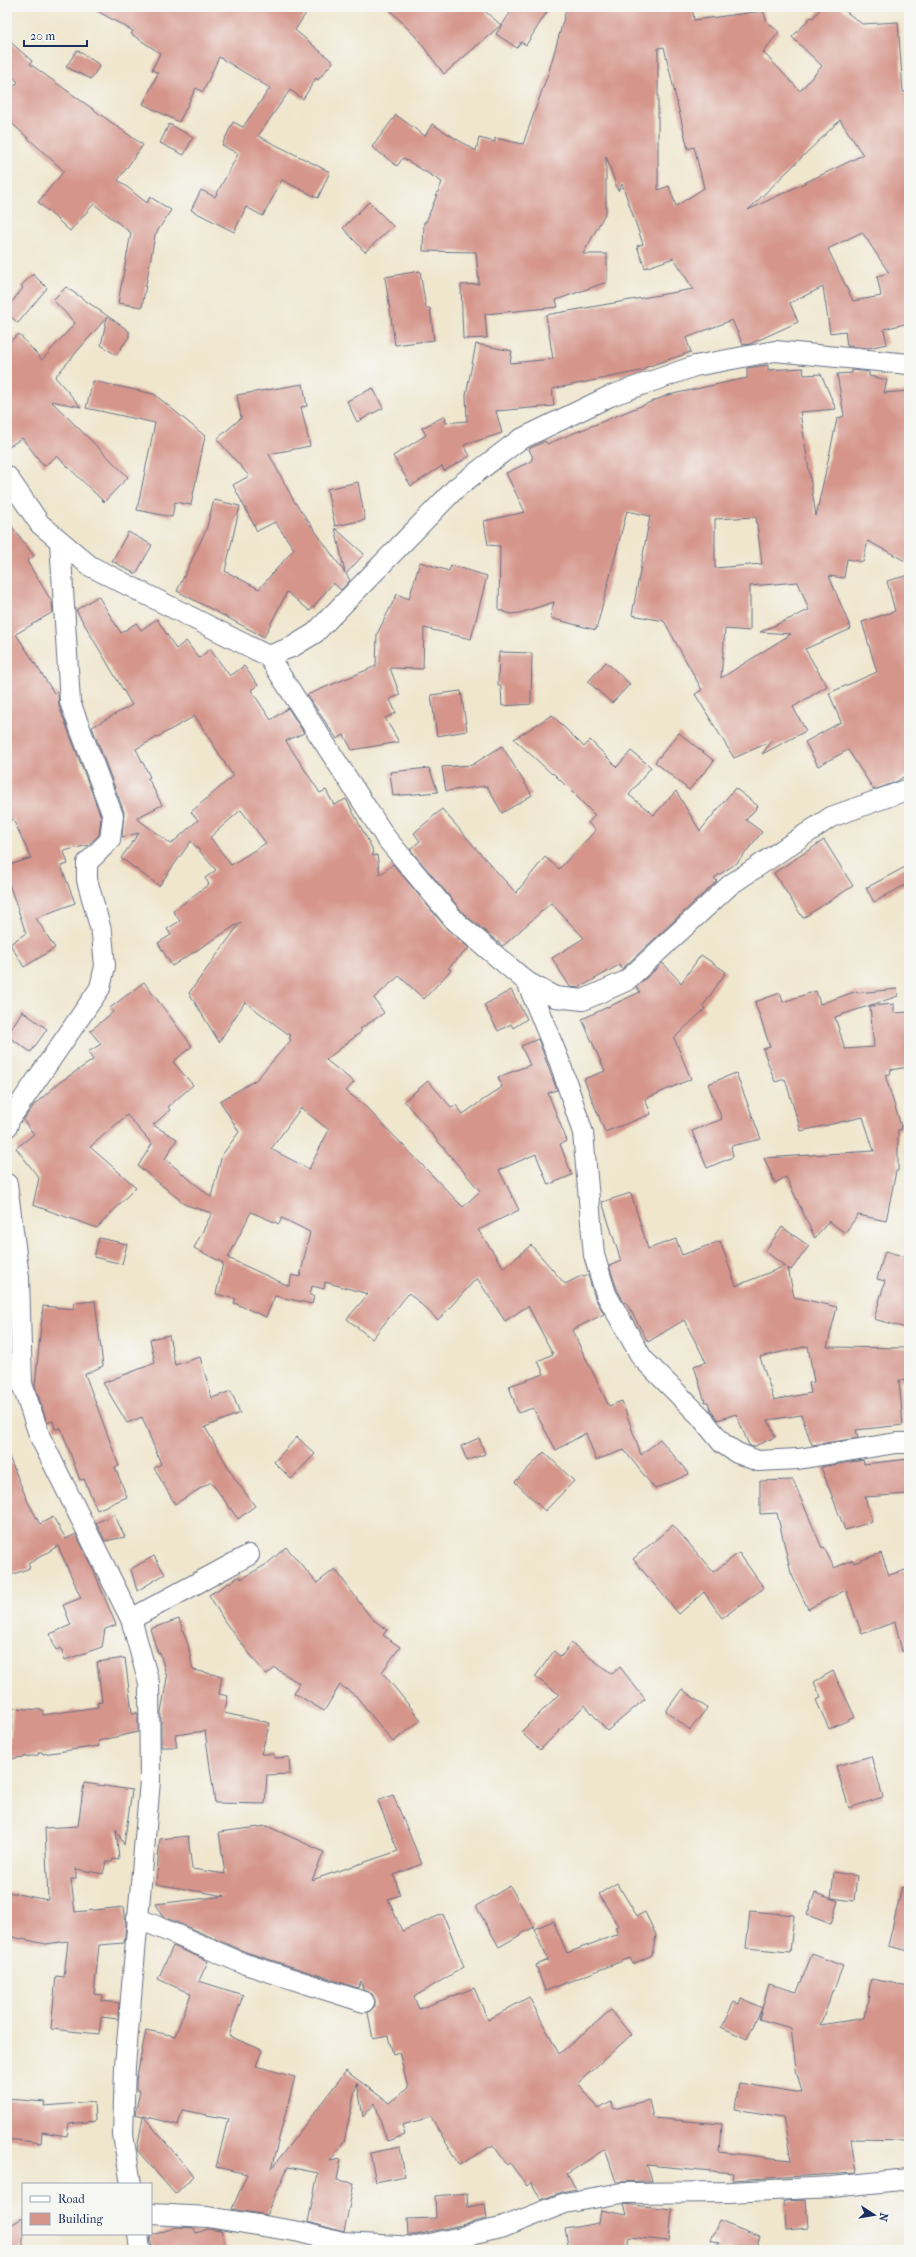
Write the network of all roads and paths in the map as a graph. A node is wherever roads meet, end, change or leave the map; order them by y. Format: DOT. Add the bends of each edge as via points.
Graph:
graph roads {
  1 [pos="909,364"];
  2 [pos="7,476"];
  3 [pos="60,542"];
  4 [pos="268,656"];
  5 [pos="909,789"];
  6 [pos="527,982"];
  7 [pos="7,1127"];
  8 [pos="7,1184"];
  9 [pos="14,1388"];
  10 [pos="909,1443"];
  11 [pos="249,1555"];
  12 [pos="131,1619"];
  13 [pos="137,1918"];
  14 [pos="364,2002"];
  15 [pos="909,2179"];
  16 [pos="131,2183"];
  17 [pos="152,2214"];
  18 [pos="138,2235"];
  19 [pos="140,2250"];
  1 -- 4 [label="street" via="775,352 695,366 610,396 518,440 456,488 315,633 292,647"];
  2 -- 3 [label="street" via="40,524"];
  3 -- 4 [label="street" via="90,566 206,627"];
  3 -- 7 [label="street" via="70,702 114,816 110,840 87,863 87,880 102,934 105,966 100,988 46,1064"];
  4 -- 6 [label="street" via="386,838 456,922"];
  5 -- 6 [label="street" via="831,817 730,885 626,981 583,1000 555,997"];
  6 -- 10 [label="street" via="560,1063 583,1133 594,1254 606,1294 642,1358 700,1416 722,1443 758,1461 798,1459"];
  8 -- 9 [label="street" via="19,1277"];
  9 -- 12 [label="street"];
  11 -- 12 [label="street"];
  12 -- 13 [label="street" via="149,1682 150,1781"];
  13 -- 14 [label="street" via="242,1963"];
  13 -- 16 [label="street" via="125,2066 123,2135"];
  15 -- 17 [label="street" via="832,2187 730,2192 622,2193 565,2204 501,2228 417,2247 342,2243 300,2232 208,2217"];
  18 -- 19 [label="street"];
}
